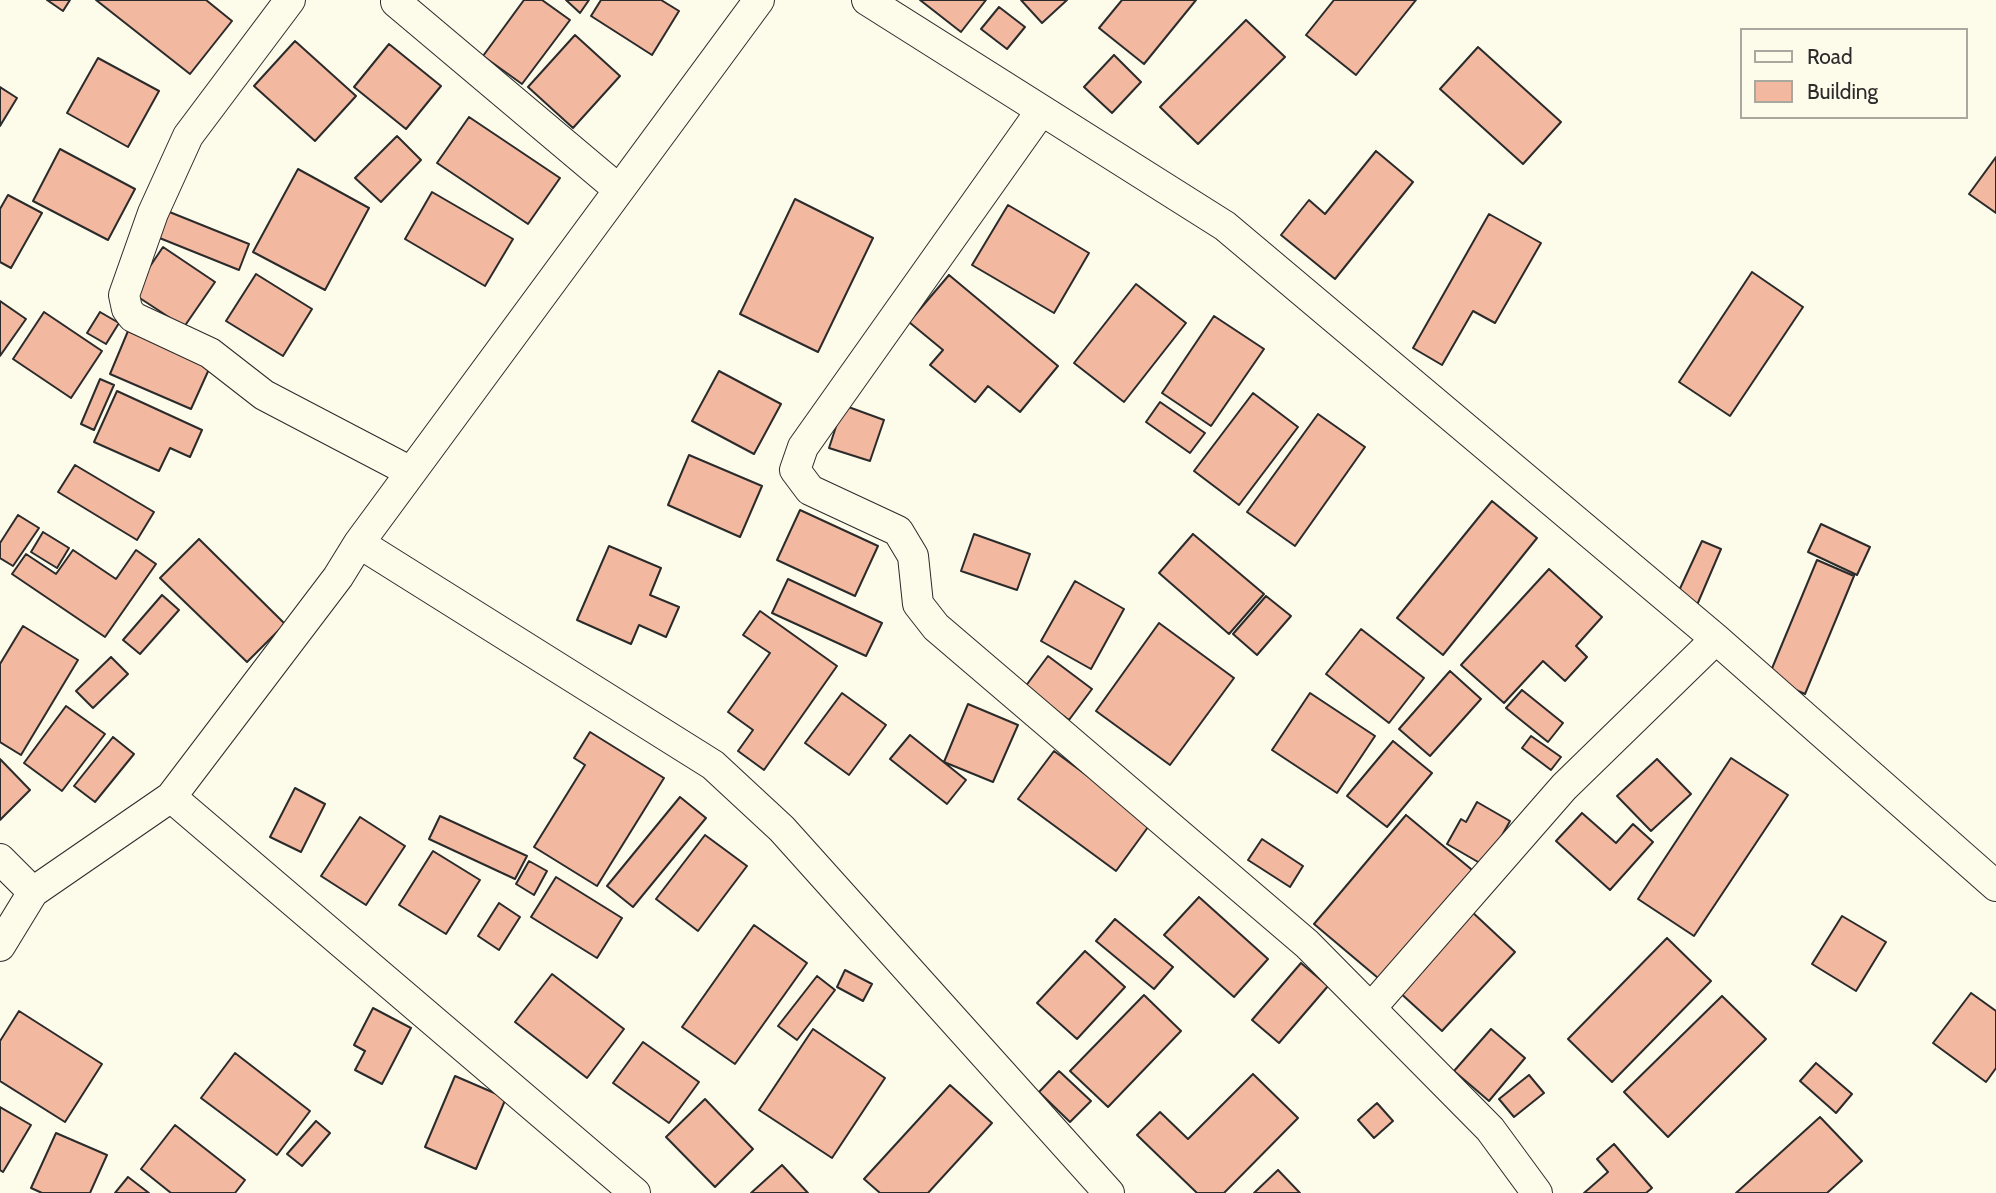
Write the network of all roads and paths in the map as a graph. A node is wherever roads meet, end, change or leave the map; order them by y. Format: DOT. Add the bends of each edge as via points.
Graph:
graph roads {
  1 [pos="290,0"];
  2 [pos="759,0"];
  3 [pos="867,0"];
  4 [pos="391,1"];
  5 [pos="1041,111"];
  6 [pos="618,189"];
  7 [pos="411,472"];
  8 [pos="359,543"];
  9 [pos="1716,639"];
  10 [pos="172,797"];
  11 [pos="0,859"];
  12 [pos="1996,886"];
  13 [pos="33,892"];
  14 [pos="0,946"];
  15 [pos="1371,1008"];
  16 [pos="635,1193"];
  17 [pos="1109,1193"];
  18 [pos="1537,1193"];
  1 -- 7 [label="street" via="188,136 153,213 124,295 127,309 134,317 210,353 264,395"];
  2 -- 6 [label="street"];
  3 -- 5 [label="street"];
  4 -- 6 [label="street"];
  5 -- 9 [label="street" via="1225,226"];
  5 -- 15 [label="street" via="803,447 795,470 810,490 898,531 913,556 918,604 936,627 1307,944"];
  6 -- 7 [label="street"];
  7 -- 8 [label="street"];
  8 -- 10 [label="street"];
  8 -- 17 [label="street" via="713,765 782,829"];
  9 -- 12 [label="street"];
  9 -- 15 [label="street" via="1564,787"];
  10 -- 13 [label="street"];
  10 -- 16 [label="street"];
  11 -- 13 [label="street"];
  13 -- 14 [label="street"];
  15 -- 18 [label="street" via="1490,1129"];
}
